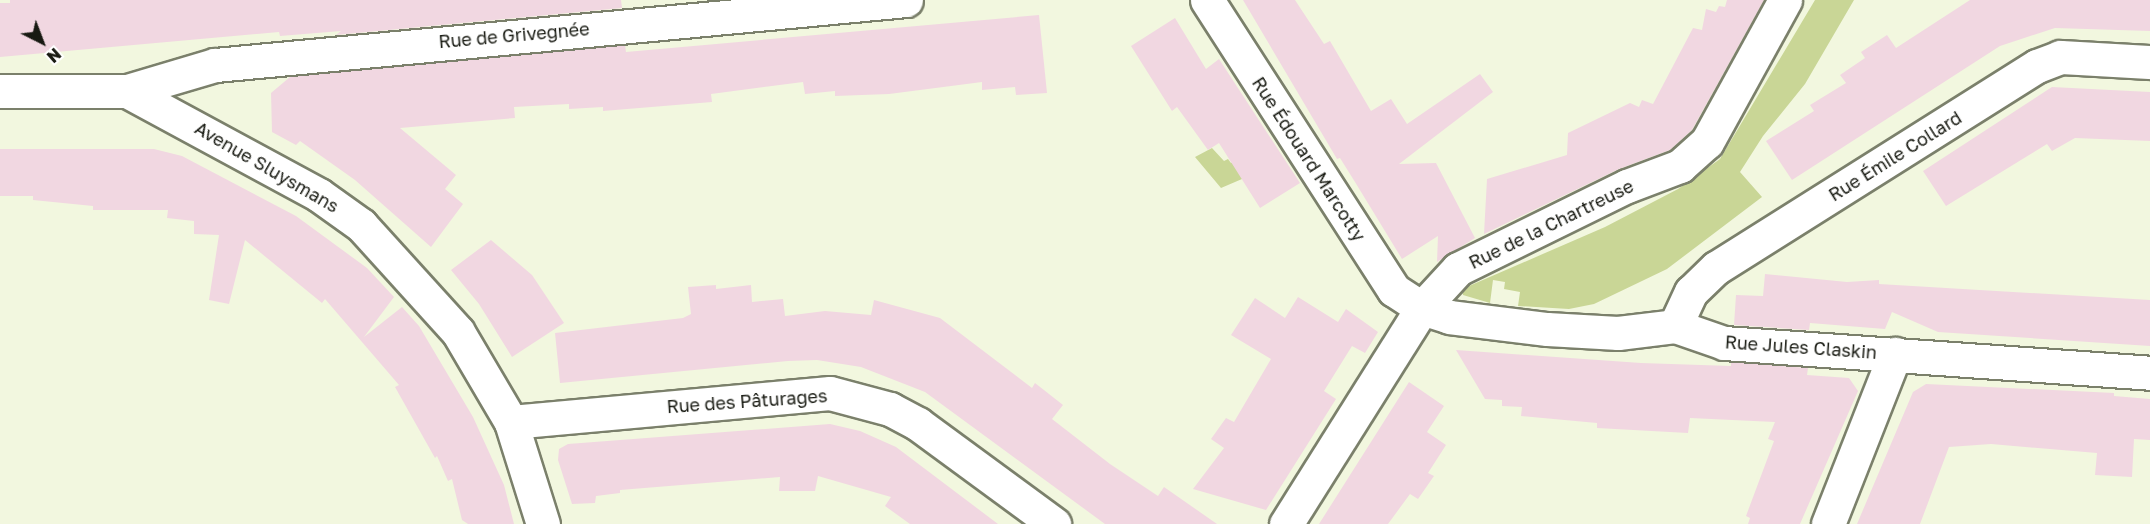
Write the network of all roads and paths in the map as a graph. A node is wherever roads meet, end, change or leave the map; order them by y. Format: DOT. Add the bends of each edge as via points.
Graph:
graph roads {
  1 [pos="906,0"];
  2 [pos="1207,0"];
  3 [pos="1785,0"];
  4 [pos="2150,62"];
  5 [pos="0,91"];
  6 [pos="127,91"];
  7 [pos="1422,308"];
  8 [pos="1675,326"];
  9 [pos="1895,354"];
  10 [pos="2150,373"];
  11 [pos="511,422"];
  12 [pos="543,524"];
  13 [pos="1054,524"];
  14 [pos="1286,524"];
  15 [pos="1828,524"];
  1 -- 6 [label="street, Rue de Grivegnée" via="215,65"];
  2 -- 7 [label="street, Rue Édouard Marcotty" via="1394,290"];
  3 -- 7 [label="street, Rue de la Chartreuse" via="1707,142 1680,166 1627,186 1458,269"];
  4 -- 8 [label="street, Rue Émile Collard" via="2060,57 2037,66 1716,268 1691,292"];
  5 -- 6 [label="street, Avenue Sluysmans"];
  6 -- 11 [label="street, Avenue Sluysmans" via="319,195 361,225 458,332"];
  7 -- 8 [label="street, Rue Jules Claskin" via="1449,317 1547,329 1618,333"];
  7 -- 14 [label="street, Rue de la Chartreuse"];
  8 -- 9 [label="street, Rue Jules Claskin" via="1724,343"];
  9 -- 10 [label="street, Rue Jules Claskin"];
  9 -- 15 [label="street"];
  11 -- 12 [label="street, Avenue Sluysmans"];
  11 -- 13 [label="street, Rue des Pâturages" via="830,393 890,409 918,424"];
}
